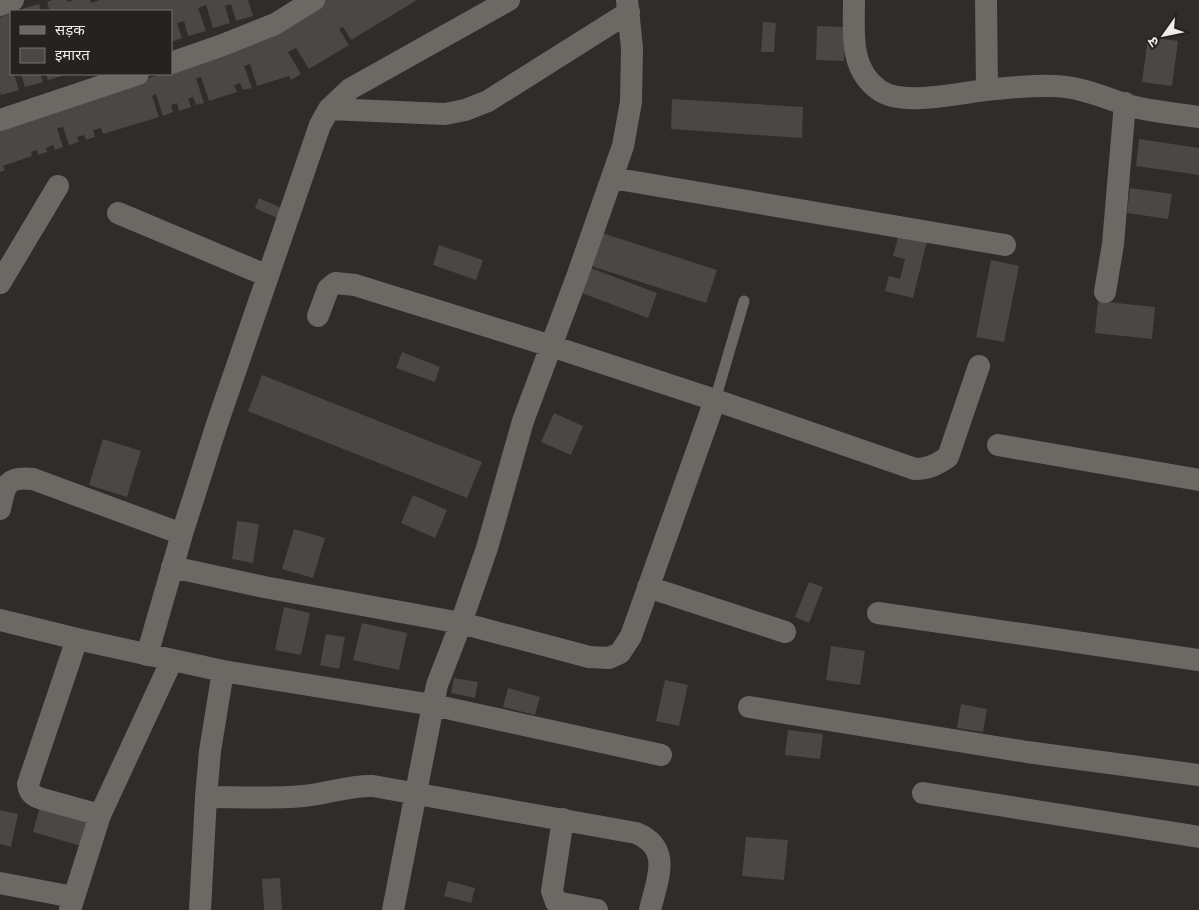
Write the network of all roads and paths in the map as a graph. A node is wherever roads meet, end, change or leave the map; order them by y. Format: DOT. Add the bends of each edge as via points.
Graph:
graph roads {
  1 [pos="13,0"];
  2 [pos="314,0"];
  3 [pos="509,0"];
  4 [pos="854,0"];
  5 [pos="986,0"];
  6 [pos="0,5"];
  7 [pos="628,6"];
  8 [pos="172,62"];
  9 [pos="135,75"];
  10 [pos="987,89"];
  11 [pos="1125,103"];
  12 [pos="329,109"];
  13 [pos="1199,117"];
  14 [pos="0,120"];
  15 [pos="612,178"];
  16 [pos="58,186"];
  17 [pos="118,213"];
  18 [pos="1005,245"];
  19 [pos="268,276"];
  20 [pos="0,283"];
  21 [pos="1105,292"];
  22 [pos="744,301"];
  23 [pos="318,316"];
  24 [pos="551,346"];
  25 [pos="979,366"];
  26 [pos="715,400"];
  27 [pos="998,445"];
  28 [pos="1199,480"];
  29 [pos="0,509"];
  30 [pos="182,534"];
  31 [pos="172,567"];
  32 [pos="648,587"];
  33 [pos="878,613"];
  34 [pos="0,620"];
  35 [pos="461,623"];
  36 [pos="785,632"];
  37 [pos="77,639"];
  38 [pos="147,655"];
  39 [pos="172,660"];
  40 [pos="1199,660"];
  41 [pos="223,671"];
  42 [pos="433,705"];
  43 [pos="749,707"];
  44 [pos="661,754"];
  45 [pos="1199,775"];
  46 [pos="416,792"];
  47 [pos="923,793"];
  48 [pos="206,797"];
  49 [pos="100,814"];
  50 [pos="563,819"];
  51 [pos="1199,836"];
  52 [pos="0,883"];
  53 [pos="71,903"];
  54 [pos="200,910"];
  55 [pos="392,910"];
  56 [pos="597,910"];
  57 [pos="650,910"];
  1 -- 6 [label="street"];
  2 -- 8 [label="street" via="275,24"];
  3 -- 12 [label="street" via="350,90"];
  4 -- 10 [label="street" via="855,54 865,78 880,91 898,97 920,98"];
  5 -- 10 [label="street"];
  7 -- 12 [label="street" via="488,101 465,110 445,114"];
  7 -- 15 [label="street" via="632,48 631,102 623,146"];
  9 -- 14 [label="street"];
  10 -- 11 [label="street" via="1045,85 1067,87 1091,91"];
  11 -- 13 [label="street"];
  11 -- 21 [label="street" via="1113,244"];
  12 -- 19 [label="street" via="320,125"];
  15 -- 18 [label="street"];
  15 -- 24 [label="street"];
  16 -- 20 [label="street"];
  17 -- 19 [label="street"];
  19 -- 30 [label="street"];
  22 -- 26 [label="lane"];
  23 -- 24 [label="street" via="328,289 344,283"];
  24 -- 26 [label="street"];
  24 -- 35 [label="street" via="523,421 487,548"];
  25 -- 26 [label="street" via="948,457 927,469 915,469"];
  26 -- 32 [label="street"];
  27 -- 28 [label="street"];
  29 -- 30 [label="street" via="4,489 10,481 21,478"];
  30 -- 31 [label="street"];
  31 -- 35 [label="street"];
  31 -- 38 [label="street"];
  32 -- 35 [label="street" via="631,636 620,653 608,658 589,657"];
  32 -- 36 [label="street"];
  33 -- 40 [label="street"];
  34 -- 37 [label="street"];
  35 -- 42 [label="street" via="437,685"];
  37 -- 38 [label="street"];
  37 -- 49 [label="street" via="28,784 32,795"];
  38 -- 39 [label="street"];
  39 -- 41 [label="street"];
  39 -- 49 [label="street"];
  41 -- 42 [label="street"];
  41 -- 48 [label="street"];
  42 -- 44 [label="street"];
  42 -- 46 [label="street"];
  43 -- 45 [label="street" via="1027,752"];
  46 -- 48 [label="street" via="359,785 302,796"];
  46 -- 50 [label="street"];
  46 -- 55 [label="street"];
  47 -- 51 [label="street"];
  48 -- 54 [label="street"];
  49 -- 53 [label="street"];
  50 -- 56 [label="street" via="552,891 556,902"];
  50 -- 57 [label="street" via="636,832 654,843 660,864"];
  52 -- 53 [label="street"];
}
